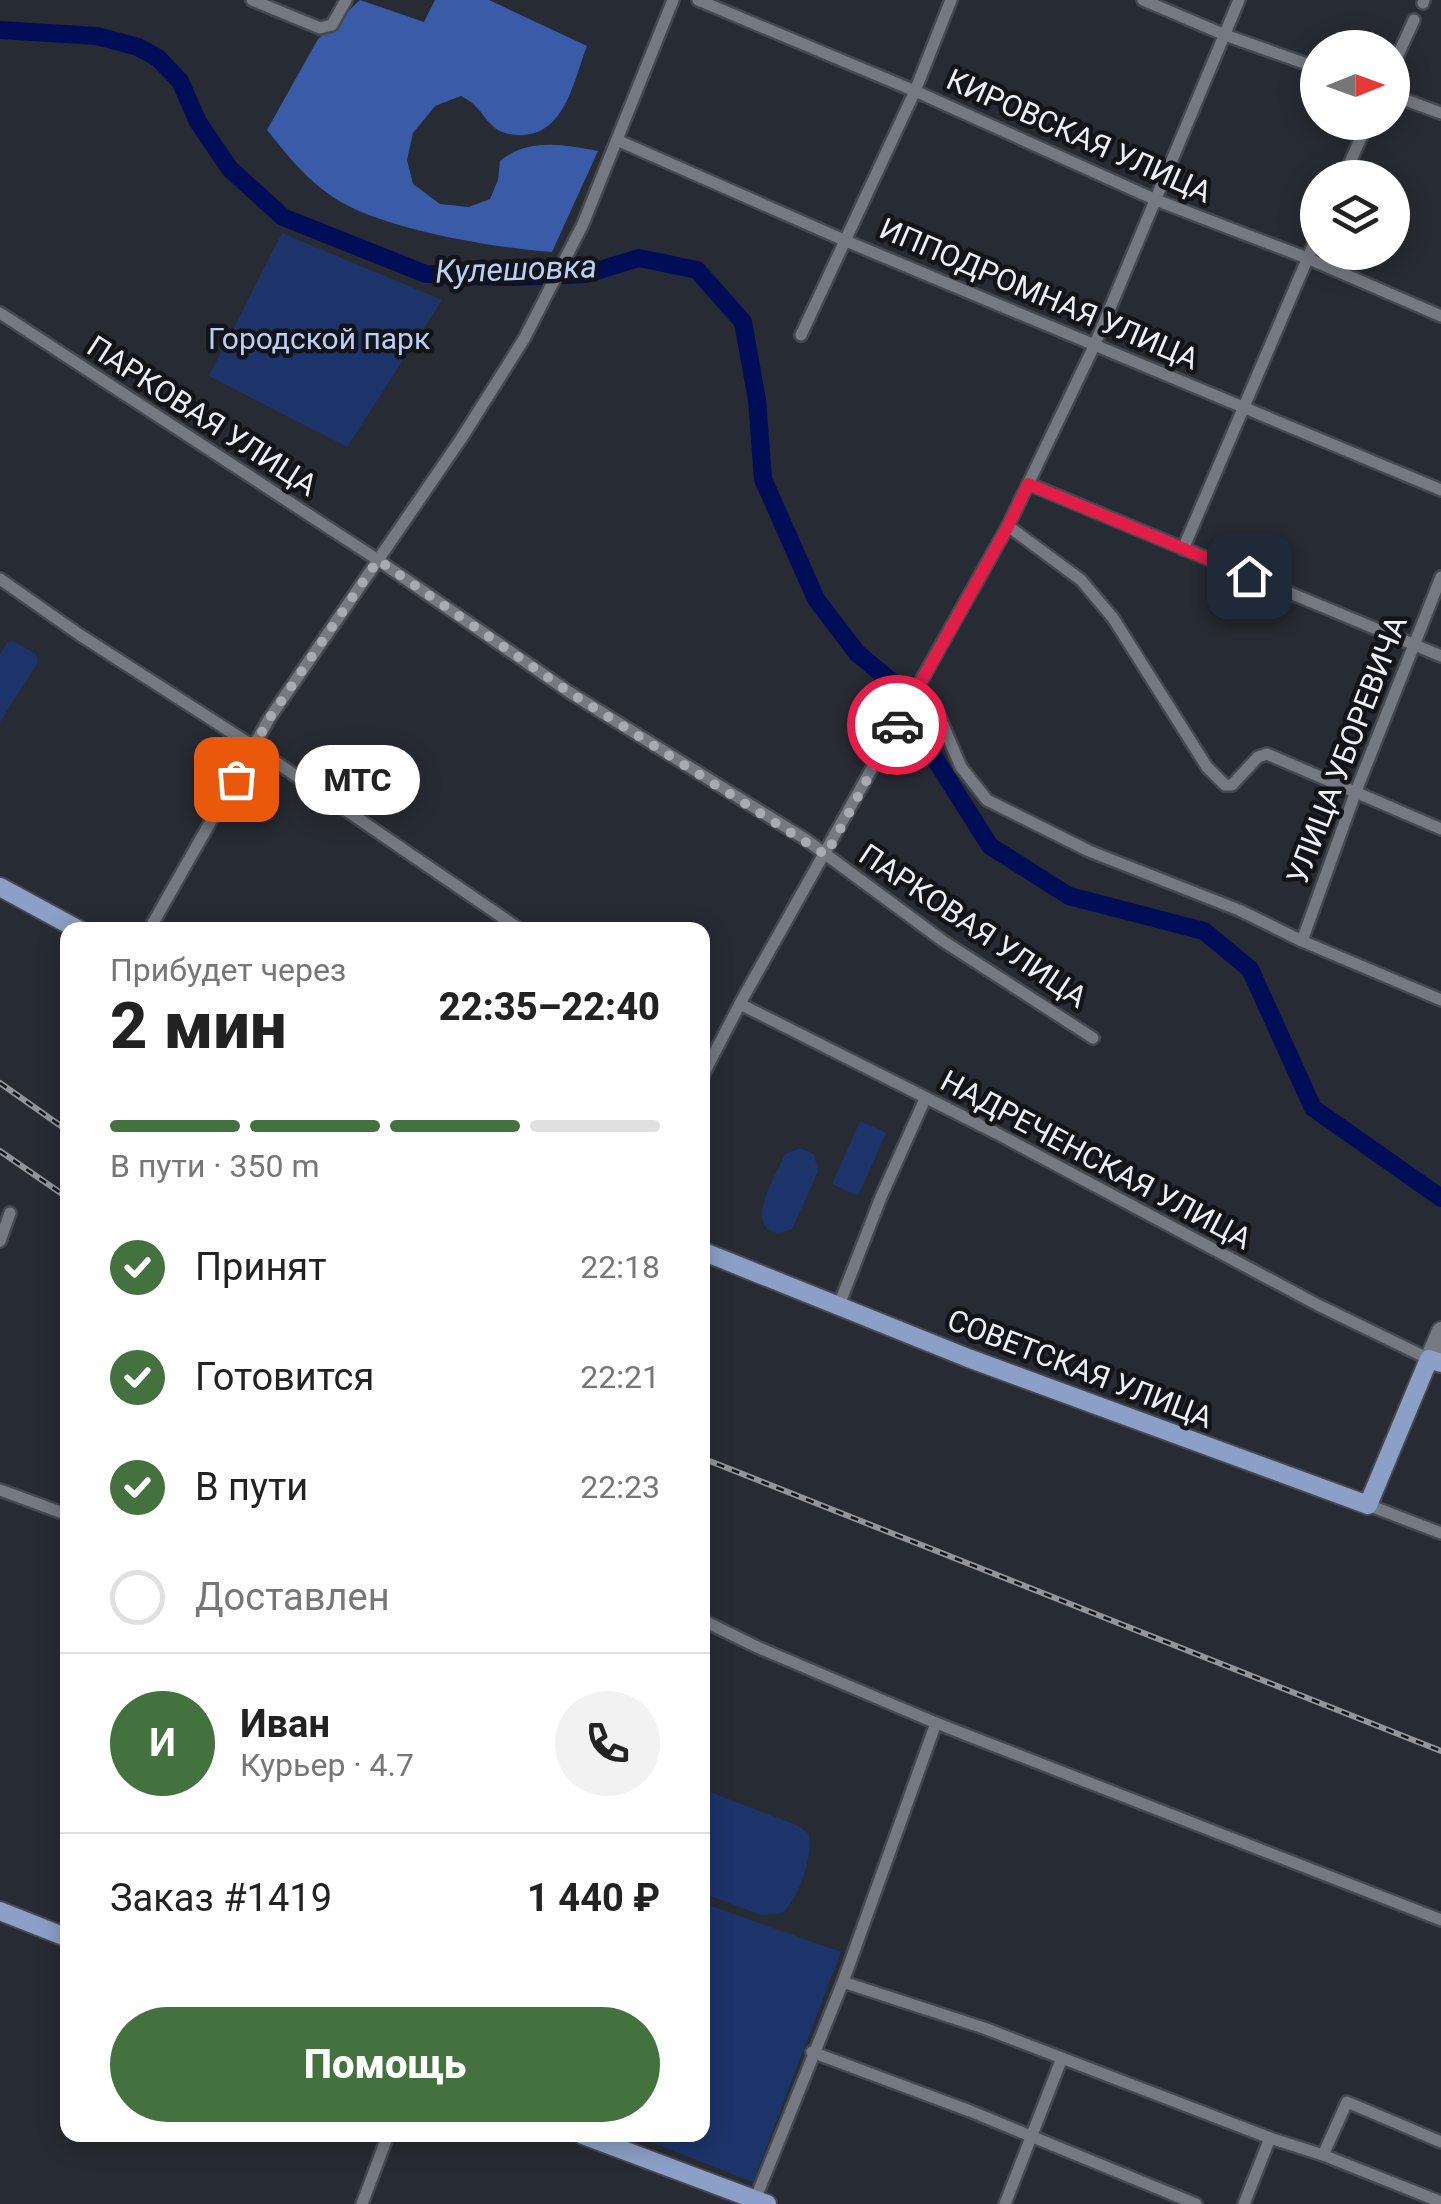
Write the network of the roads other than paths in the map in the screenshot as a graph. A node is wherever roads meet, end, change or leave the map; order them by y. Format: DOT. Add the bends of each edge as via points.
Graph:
graph roads {
  1 [pos="252,0"];
  2 [pos="346,0"];
  3 [pos="673,0"];
  4 [pos="698,0"];
  5 [pos="950,0"];
  6 [pos="1143,0"];
  7 [pos="1239,0"];
  8 [pos="1414,20"];
  9 [pos="1409,30"];
  10 [pos="1225,35"];
  11 [pos="1300,62"];
  12 [pos="916,91"];
  13 [pos="1410,101"];
  14 [pos="1441,113"];
  15 [pos="619,141"];
  16 [pos="1156,200"];
  17 [pos="846,241"];
  18 [pos="1300,256"];
  19 [pos="1301,270"];
  20 [pos="1334,270"];
  21 [pos="0,314"];
  22 [pos="1441,316"];
  23 [pos="801,335"];
  24 [pos="1094,344"];
  25 [pos="1244,406"];
  26 [pos="1028,484"];
  27 [pos="1441,490"];
  28 [pos="1008,526"];
  29 [pos="1184,549"];
  30 [pos="378,560"];
  31 [pos="1441,577"];
  32 [pos="0,579"];
  33 [pos="1413,644"];
  34 [pos="1441,656"];
  35 [pos="934,704"];
  36 [pos="255,748"];
  37 [pos="1356,792"];
  38 [pos="1441,829"];
  39 [pos="826,855"];
  40 [pos="0,887"];
  41 [pos="64,922"];
  42 [pos="153,922"];
  43 [pos="509,922"];
  44 [pos="1302,941"];
  45 [pos="1441,1000"];
  46 [pos="740,1004"];
  47 [pos="1093,1038"];
  48 [pos="710,1053"];
  49 [pos="925,1098"];
  50 [pos="10,1213"];
  51 [pos="0,1241"];
  52 [pos="710,1253"];
  53 [pos="839,1305"];
  54 [pos="1441,1332"];
  55 [pos="1435,1361"];
  56 [pos="0,1490"];
  57 [pos="1368,1505"];
  58 [pos="60,1512"];
  59 [pos="1441,1533"];
  60 [pos="710,1624"];
  61 [pos="936,1722"];
  62 [pos="0,1911"];
  63 [pos="1441,1920"];
  64 [pos="60,1935"];
  65 [pos="843,1982"];
  66 [pos="812,2052"];
  67 [pos="1062,2058"];
  68 [pos="1031,2137"];
  69 [pos="1270,2138"];
  70 [pos="385,2142"];
  71 [pos="601,2142"];
  72 [pos="1441,2142"];
  73 [pos="1323,2156"];
  74 [pos="758,2202"];
  75 [pos="1441,2202"];
  76 [pos="362,2204"];
  77 [pos="1004,2204"];
  78 [pos="1196,2204"];
  79 [pos="1244,2204"];
  1 -- 2 [label="street" via="310,26 332,25"];
  3 -- 15 [label="street"];
  4 -- 12 [label="street, КИРОВСКАЯ УЛИЦА"];
  5 -- 12 [label="street"];
  6 -- 10 [label="street"];
  7 -- 10 [label="street"];
  8 -- 9 [label="street"];
  10 -- 11 [label="street"];
  10 -- 16 [label="street"];
  12 -- 16 [label="street, КИРОВСКАЯ УЛИЦА"];
  12 -- 17 [label="street"];
  13 -- 14 [label="street"];
  15 -- 17 [label="street, ИППОДРОМНАЯ УЛИЦА"];
  15 -- 30 [label="street" via="538,312"];
  16 -- 18 [label="street, КИРОВСКАЯ УЛИЦА"];
  16 -- 24 [label="street"];
  17 -- 23 [label="street"];
  17 -- 24 [label="street, ИППОДРОМНАЯ УЛИЦА"];
  19 -- 25 [label="street"];
  20 -- 22 [label="street, КИРОВСКАЯ УЛИЦА"];
  21 -- 30 [label="street, ПАРКОВАЯ УЛИЦА"];
  24 -- 25 [label="street, ИППОДРОМНАЯ УЛИЦА"];
  24 -- 26 [label="street"];
  25 -- 27 [label="street, ИППОДРОМНАЯ УЛИЦА"];
  25 -- 29 [label="street"];
  26 -- 28 [label="street"];
  26 -- 29 [label="street"];
  28 -- 37 [label="street" via="1074,574 1113,618 1218,780 1232,785 1267,754"];
  28 -- 39 [label="street"];
  29 -- 33 [label="street"];
  30 -- 36 [label="street"];
  30 -- 39 [label="street, ПАРКОВАЯ УЛИЦА" via="553,682"];
  31 -- 33 [label="street, УЛИЦА УБОРЕВИЧА"];
  32 -- 36 [label="street"];
  33 -- 34 [label="street"];
  33 -- 37 [label="street, УЛИЦА УБОРЕВИЧА"];
  35 -- 44 [label="street" via="961,767 988,800"];
  36 -- 42 [label="street"];
  36 -- 43 [label="street"];
  37 -- 38 [label="street"];
  37 -- 44 [label="street, УЛИЦА УБОРЕВИЧА"];
  39 -- 46 [label="street"];
  39 -- 47 [label="street, ПАРКОВАЯ УЛИЦА"];
  40 -- 41 [label="main road"];
  44 -- 45 [label="street"];
  46 -- 48 [label="street"];
  46 -- 49 [label="street, НАДРЕЧЕНСКАЯ УЛИЦА"];
  49 -- 53 [label="street"];
  49 -- 55 [label="street, НАДРЕЧЕНСКАЯ УЛИЦА"];
  50 -- 51 [label="street"];
  52 -- 53 [label="main road, СОВЕТСКАЯ УЛИЦА"];
  53 -- 57 [label="main road, СОВЕТСКАЯ УЛИЦА"];
  54 -- 55 [label="main road"];
  55 -- 57 [label="main road"];
  56 -- 58 [label="street"];
  57 -- 59 [label="street, СОВЕТСКАЯ УЛИЦА"];
  60 -- 61 [label="street"];
  61 -- 63 [label="street"];
  61 -- 65 [label="street"];
  62 -- 64 [label="main road"];
  65 -- 66 [label="street"];
  65 -- 67 [label="street"];
  66 -- 68 [label="street"];
  66 -- 74 [label="street"];
  67 -- 68 [label="street"];
  67 -- 69 [label="street"];
  68 -- 77 [label="street"];
  68 -- 78 [label="street"];
  69 -- 73 [label="street"];
  69 -- 79 [label="street"];
  70 -- 76 [label="street"];
  71 -- 74 [label="main road"];
  72 -- 73 [label="street" via="1346,2102"];
  73 -- 75 [label="street"];
}
